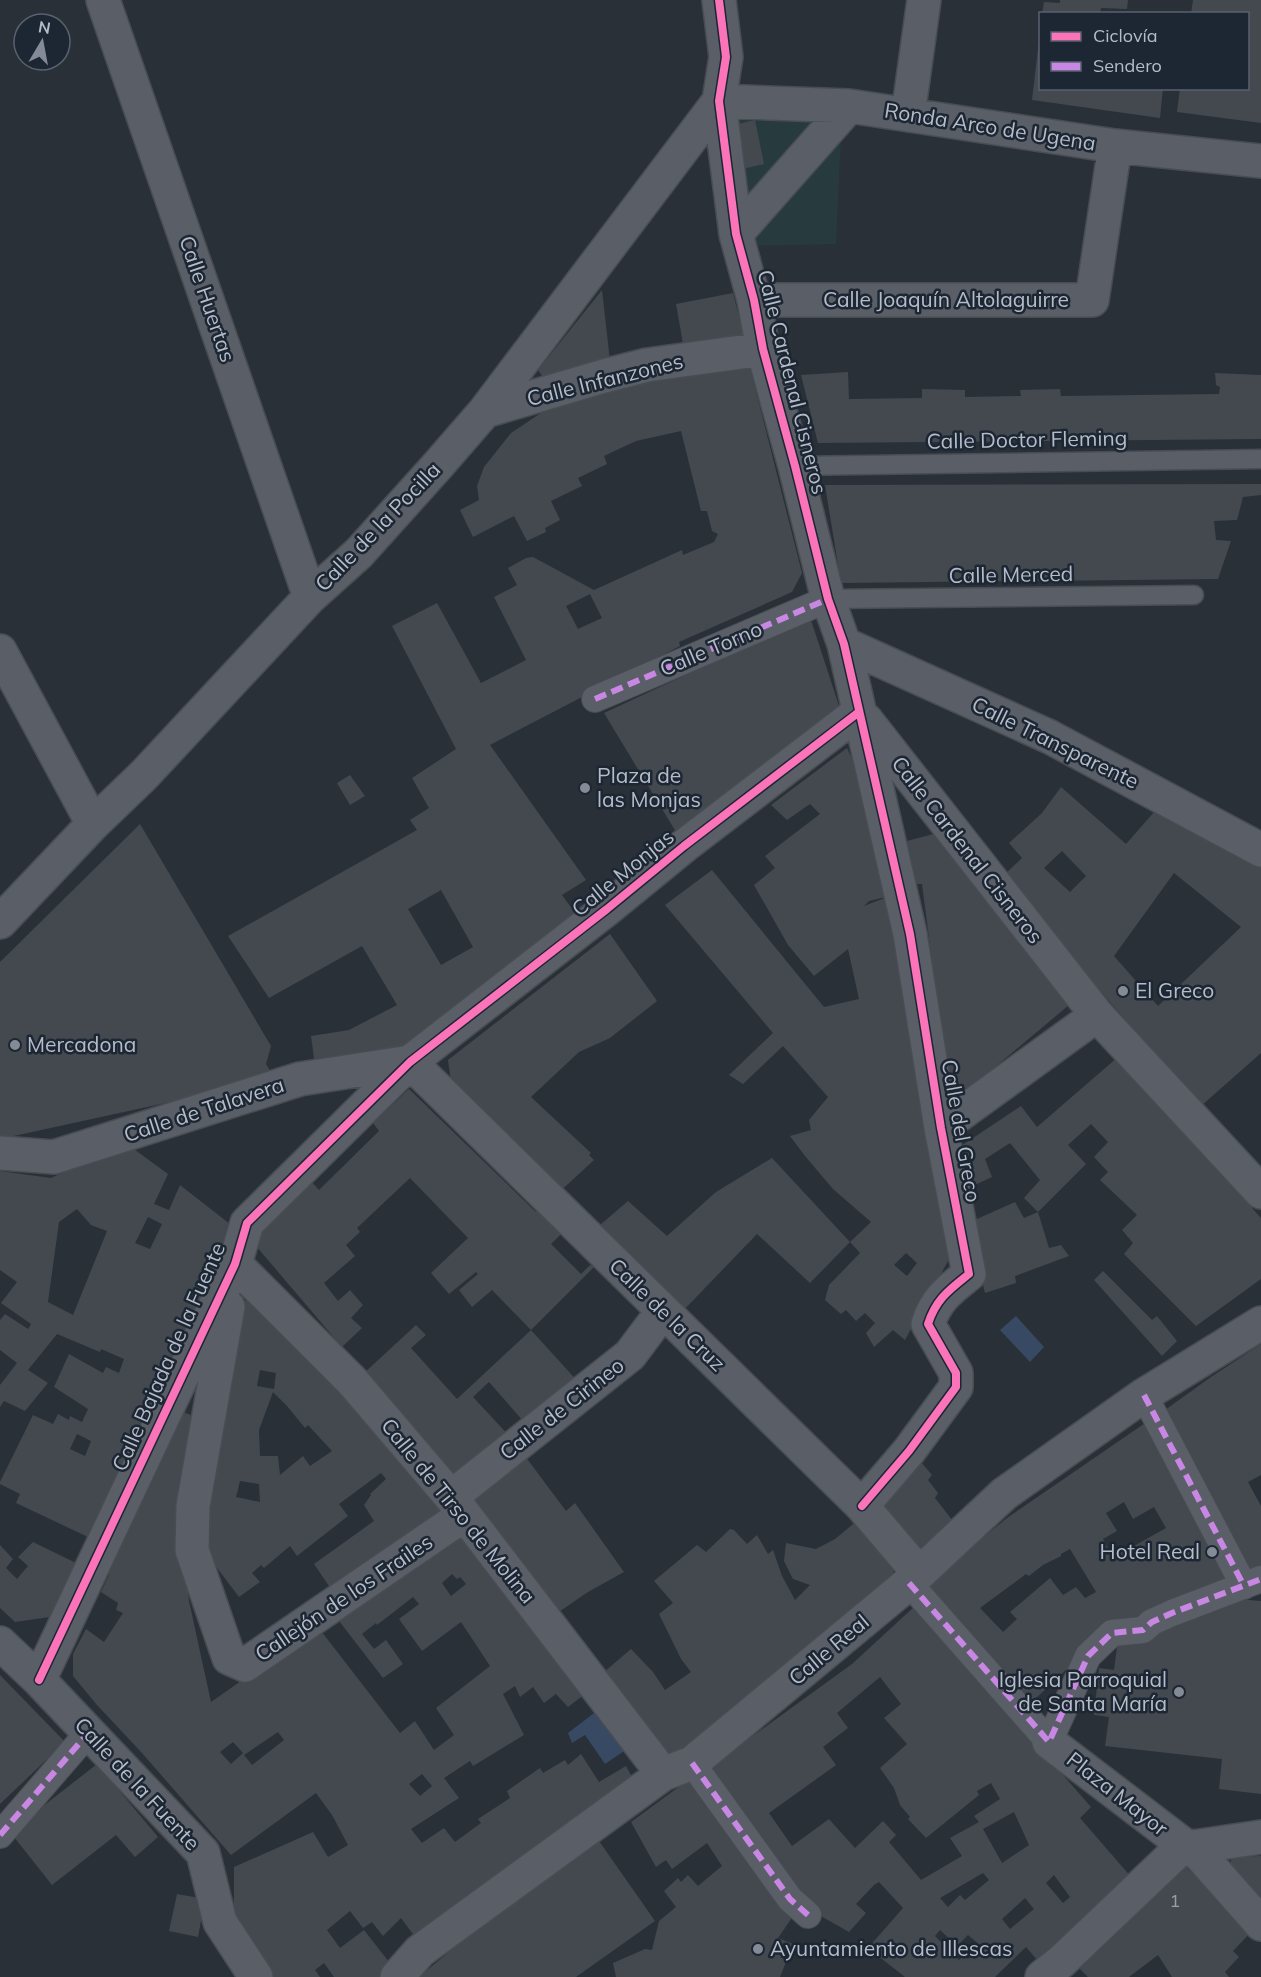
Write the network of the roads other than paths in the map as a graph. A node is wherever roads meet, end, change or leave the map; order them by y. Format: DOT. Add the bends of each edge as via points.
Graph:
graph roads {
  1 [pos="103,0"];
  2 [pos="719,0"];
  3 [pos="924,0"];
  4 [pos="719,101"];
  5 [pos="849,106"];
  6 [pos="908,115"];
  7 [pos="1115,146"];
  8 [pos="1261,161"];
  9 [pos="736,234"];
  10 [pos="753,300"];
  11 [pos="762,349"];
  12 [pos="485,411"];
  13 [pos="1261,459"];
  14 [pos="795,465"];
  15 [pos="1194,595"];
  16 [pos="310,597"];
  17 [pos="828,599"];
  18 [pos="844,645"];
  19 [pos="0,651"];
  20 [pos="595,699"];
  21 [pos="859,712"];
  22 [pos="93,824"];
  23 [pos="1261,850"];
  24 [pos="0,922"];
  25 [pos="1097,1016"];
  26 [pos="410,1062"];
  27 [pos="940,1128"];
  28 [pos="0,1153"];
  29 [pos="1261,1192"];
  30 [pos="235,1264"];
  31 [pos="663,1311"];
  32 [pos="1261,1323"];
  33 [pos="1144,1395"];
  34 [pos="458,1506"];
  35 [pos="862,1506"];
  36 [pos="914,1578"];
  37 [pos="1252,1583"];
  38 [pos="0,1643"];
  39 [pos="39,1680"];
  40 [pos="89,1732"];
  41 [pos="1050,1742"];
  42 [pos="677,1769"];
  43 [pos="0,1835"];
  44 [pos="1261,1837"];
  45 [pos="1188,1846"];
  46 [pos="808,1915"];
  47 [pos="1261,1924"];
  48 [pos="1059,1972"];
  49 [pos="256,1977"];
  50 [pos="397,1977"];
  1 -- 16 [label="street, Calle Huertas"];
  2 -- 4 [label="street, Calle Cardenal Cisneros" via="726,57"];
  3 -- 6 [label="street"];
  4 -- 5 [label="street, Ronda Arco de Ugena"];
  4 -- 9 [label="street, Calle Cardenal Cisneros"];
  4 -- 12 [label="street, Calle de la Pocilla"];
  5 -- 6 [label="street, Ronda Arco de Ugena"];
  5 -- 9 [label="street"];
  6 -- 7 [label="street, Ronda Arco de Ugena"];
  7 -- 8 [label="street, Ronda Arco de Ugena"];
  7 -- 10 [label="street, Calle Joaquín Altolaguirre" via="1092,300"];
  9 -- 10 [label="street, Calle Cardenal Cisneros"];
  10 -- 11 [label="street, Calle Cardenal Cisneros"];
  11 -- 12 [label="street, Calle Infanzones" via="646,365"];
  11 -- 14 [label="street, Calle Cardenal Cisneros"];
  12 -- 16 [label="street, Calle de la Pocilla" via="359,553"];
  13 -- 14 [label="lane, Calle Doctor Fleming"];
  14 -- 17 [label="street, Calle Cardenal Cisneros"];
  15 -- 17 [label="lane, Calle Merced"];
  16 -- 22 [label="street, Calle de la Pocilla"];
  17 -- 18 [label="street, Calle Cardenal Cisneros"];
  17 -- 20 [label="street, Calle Torno"];
  18 -- 21 [label="street, Calle Cardenal Cisneros"];
  18 -- 23 [label="street, Calle Transparente" via="1050,737"];
  19 -- 22 [label="street"];
  21 -- 25 [label="street, Calle Cardenal Cisneros"];
  21 -- 26 [label="street, Calle Monjas"];
  21 -- 27 [label="street, Calle del Greco" via="910,934"];
  22 -- 24 [label="street, Calle de la Pocilla"];
  25 -- 27 [label="street"];
  25 -- 29 [label="street, Calle Cardenal Cisneros"];
  26 -- 28 [label="street, Calle de Talavera" via="300,1079 54,1157"];
  26 -- 30 [label="street, Calle Bajada de la Fuente" via="247,1223"];
  26 -- 31 [label="street, Calle de la Cruz"];
  27 -- 35 [label="street, Calle del Greco" via="969,1274 946,1293 928,1324 956,1373 956,1387"];
  30 -- 34 [label="street, Calle de Tirso de Molina" via="353,1382"];
  30 -- 34 [label="street, Callejón de los Frailes" via="193,1506 192,1550 229,1658 245,1665"];
  30 -- 39 [label="street, Calle Bajada de la Fuente"];
  31 -- 34 [label="street, Calle de Cirineo" via="630,1355"];
  31 -- 35 [label="street, Calle de la Cruz"];
  32 -- 33 [label="street, Calle Real"];
  33 -- 36 [label="street, Calle Real" via="1004,1494"];
  33 -- 37 [label="street"];
  34 -- 42 [label="street, Calle de Tirso de Molina"];
  35 -- 36 [label="street, Calle de la Cruz"];
  36 -- 41 [label="street"];
  36 -- 42 [label="street, Calle Real"];
  37 -- 41 [label="street" via="1152,1622 1143,1630 1112,1633 1088,1656"];
  38 -- 39 [label="street, Calle de la Fuente"];
  39 -- 40 [label="street, Calle de la Fuente"];
  40 -- 43 [label="street"];
  40 -- 49 [label="street, Calle de la Fuente" via="203,1853 220,1922"];
  41 -- 45 [label="street, Plaza Mayor"];
  42 -- 46 [label="street"];
  42 -- 50 [label="street, Calle Real" via="420,1952"];
  44 -- 45 [label="street"];
  45 -- 47 [label="street, Plaza Mayor"];
  45 -- 48 [label="street"];
}
